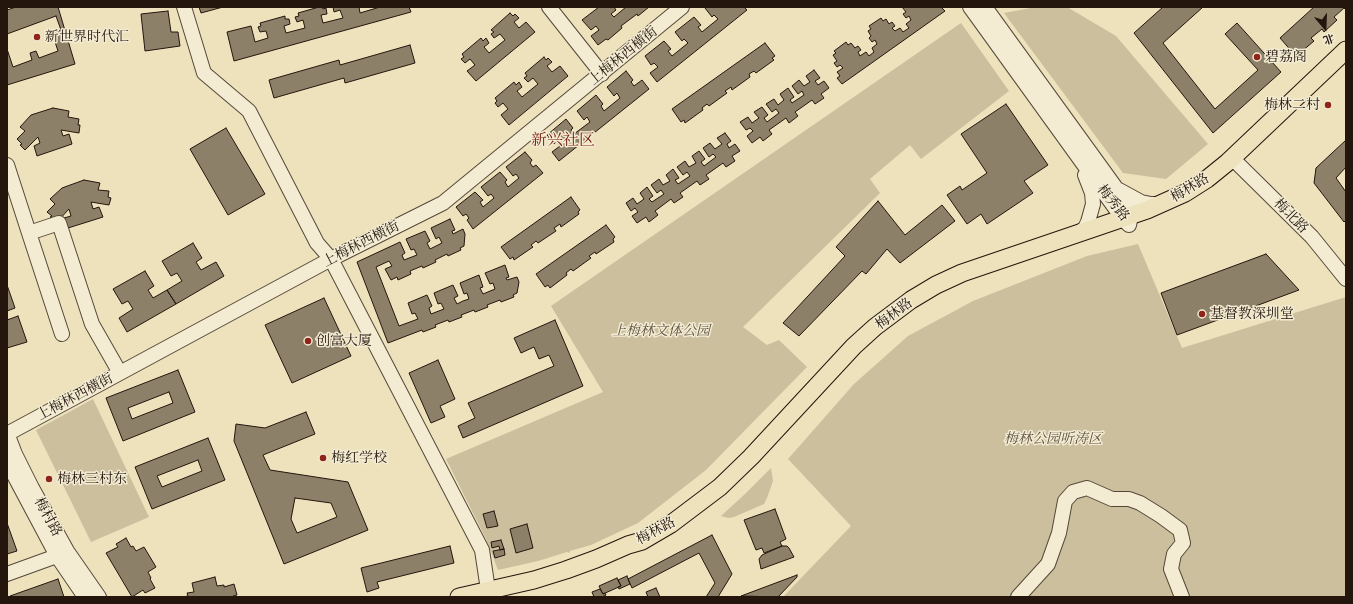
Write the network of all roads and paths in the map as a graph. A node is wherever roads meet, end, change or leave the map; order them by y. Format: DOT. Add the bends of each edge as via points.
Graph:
graph roads {
  1 [pos="184,7"];
  2 [pos="549,7"];
  3 [pos="682,7"];
  4 [pos="970,7"];
  5 [pos="985,7"];
  6 [pos="1346,50"];
  7 [pos="1346,65"];
  8 [pos="602,74"];
  9 [pos="1066,140"];
  10 [pos="1236,162"];
  11 [pos="7,165"];
  12 [pos="1115,187"];
  13 [pos="1163,204"];
  14 [pos="1128,220"];
  15 [pos="29,233"];
  16 [pos="1079,233"];
  17 [pos="331,259"];
  18 [pos="1346,279"];
  19 [pos="62,334"];
  20 [pos="120,373"];
  21 [pos="7,434"];
  22 [pos="7,462"];
  23 [pos="62,554"];
  24 [pos="7,574"];
  25 [pos="496,594"];
  26 [pos="85,597"];
  27 [pos="99,597"];
  28 [pos="459,597"];
  29 [pos="1018,597"];
  30 [pos="1182,597"];
  1 -- 17 [label="street" via="204,73 249,111 317,243"];
  2 -- 8 [label="street"];
  3 -- 8 [label="street, 上梅林西横街"];
  4 -- 9 [label="street, 梅秀路"];
  5 -- 12 [label="street, 梅秀路"];
  6 -- 10 [label="main road, 梅林路"];
  7 -- 10 [label="main road, 梅林路"];
  8 -- 17 [label="street, 上梅林西横街" via="443,203"];
  9 -- 14 [label="street, 梅秀路"];
  9 -- 16 [label="street" via="1084,172 1093,197 1090,219"];
  10 -- 13 [label="main road, 梅林路"];
  10 -- 14 [label="main road, 梅林路" via="1223,180 1191,199 1166,211"];
  10 -- 18 [label="street, 梅北路" via="1312,236"];
  11 -- 15 [label="street"];
  12 -- 13 [label="street" via="1141,202"];
  12 -- 14 [label="street, 梅秀路" via="1126,202"];
  13 -- 14 [label="main road, 梅林路"];
  14 -- 16 [label="main road, 梅林路"];
  14 -- 25 [label="main road, 梅林路" via="946,290 894,322 869,343 756,464 718,500 652,545 620,561 559,583"];
  15 -- 19 [label="street"];
  15 -- 20 [label="street" via="59,223 92,324"];
  16 -- 25 [label="main road, 梅林路" via="962,273 936,284 911,300 854,346 720,487 660,531 596,559"];
  17 -- 20 [label="street, 上梅林西横街"];
  17 -- 25 [label="street" via="482,550"];
  20 -- 21 [label="street, 上梅林西横街"];
  21 -- 23 [label="street, 梅村路"];
  22 -- 23 [label="street, 梅村路"];
  23 -- 24 [label="street"];
  23 -- 26 [label="street, 梅村路"];
  23 -- 27 [label="street, 梅村路"];
  25 -- 28 [label="main road, 梅林路"];
  29 -- 30 [label="street" via="1048,564 1059,533 1065,501 1073,492 1087,488 1112,499 1129,499 1140,503 1180,530 1183,543 1174,554 1171,569"];
}
